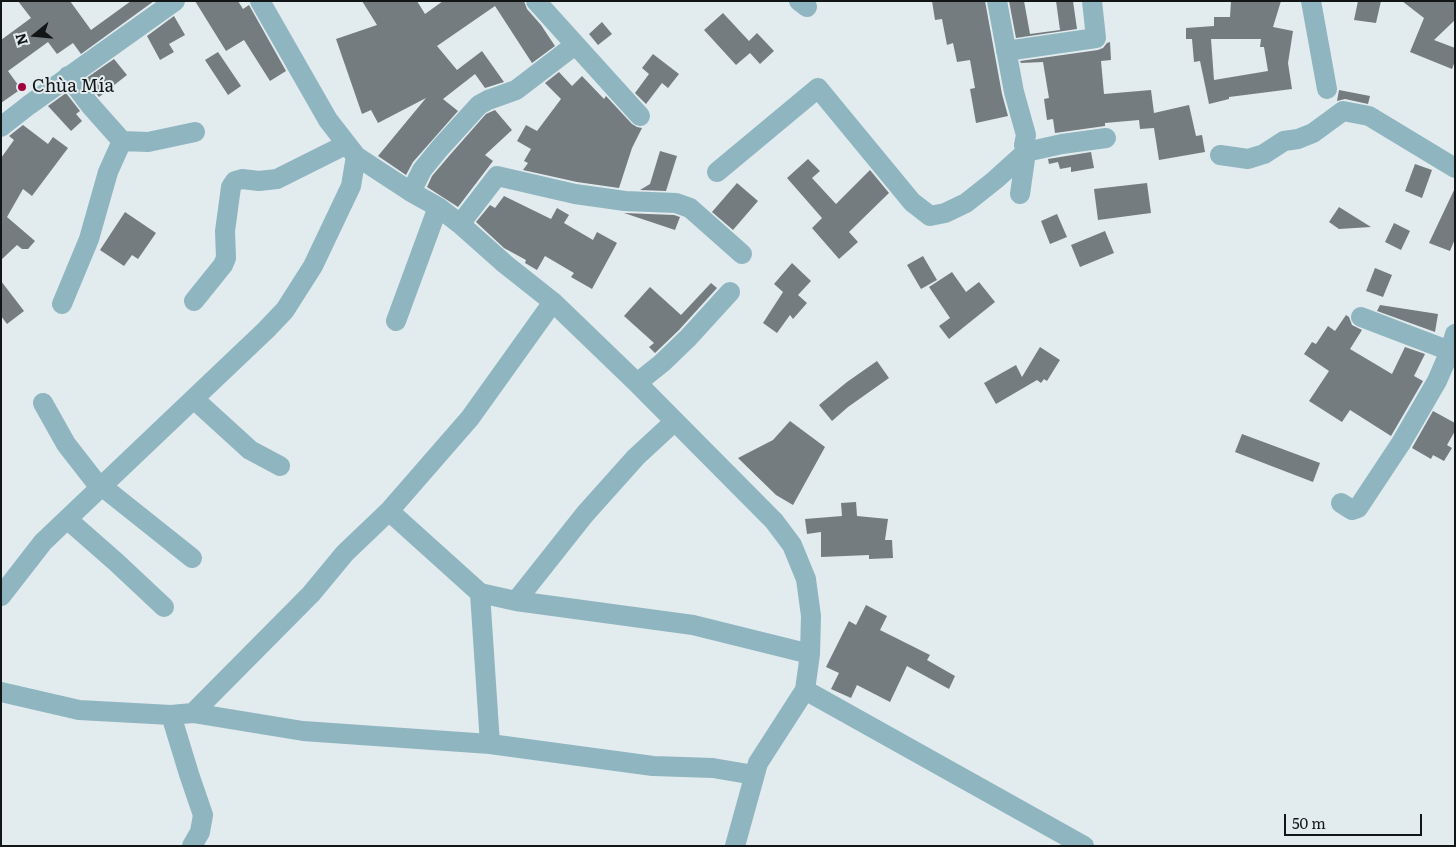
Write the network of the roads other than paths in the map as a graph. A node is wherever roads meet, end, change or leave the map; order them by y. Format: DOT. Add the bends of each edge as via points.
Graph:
graph roads {
  1 [pos="176,1"];
  2 [pos="260,1"];
  3 [pos="536,1"];
  4 [pos="998,1"];
  5 [pos="1092,1"];
  6 [pos="1311,1"];
  7 [pos="575,46"];
  8 [pos="1006,51"];
  9 [pos="68,76"];
  10 [pos="1327,89"];
  11 [pos="640,116"];
  12 [pos="1,127"];
  13 [pos="195,132"];
  14 [pos="1106,138"];
  15 [pos="122,141"];
  16 [pos="352,150"];
  17 [pos="1026,152"];
  18 [pos="1220,155"];
  19 [pos="1455,168"];
  20 [pos="717,172"];
  21 [pos="410,192"];
  22 [pos="1020,194"];
  23 [pos="438,207"];
  24 [pos="460,224"];
  25 [pos="742,254"];
  26 [pos="730,292"];
  27 [pos="194,301"];
  28 [pos="553,302"];
  29 [pos="62,304"];
  30 [pos="1361,317"];
  31 [pos="396,320"];
  32 [pos="1453,342"];
  33 [pos="637,383"];
  34 [pos="194,399"];
  35 [pos="43,403"];
  36 [pos="675,421"];
  37 [pos="280,466"];
  38 [pos="102,486"];
  39 [pos="1341,503"];
  40 [pos="388,511"];
  41 [pos="67,519"];
  42 [pos="192,558"];
  43 [pos="480,592"];
  44 [pos="1,596"];
  45 [pos="516,601"];
  46 [pos="164,607"];
  47 [pos="810,654"];
  48 [pos="805,690"];
  49 [pos="1,692"];
  50 [pos="193,713"];
  51 [pos="171,715"];
  52 [pos="490,744"];
  53 [pos="754,775"];
  54 [pos="192,846"];
  55 [pos="735,846"];
  56 [pos="1084,846"];
  1 -- 9 [label="street"];
  2 -- 16 [label="street" via="328,120"];
  3 -- 7 [label="street"];
  4 -- 8 [label="street"];
  5 -- 8 [label="street" via="1096,38"];
  6 -- 10 [label="street"];
  7 -- 11 [label="street"];
  7 -- 21 [label="street" via="516,90 479,105 422,170"];
  8 -- 17 [label="street" via="1026,136"];
  9 -- 12 [label="street"];
  9 -- 15 [label="street"];
  13 -- 15 [label="street" via="148,142"];
  14 -- 17 [label="street"];
  15 -- 29 [label="street" via="108,172 90,239"];
  16 -- 21 [label="street"];
  16 -- 27 [label="street" via="277,179 235,181 224,231 226,258"];
  16 -- 34 [label="street" via="351,186 313,266 285,310"];
  17 -- 20 [label="street" via="966,203 930,216 912,202 818,88"];
  17 -- 22 [label="street"];
  18 -- 19 [label="street" via="1248,159 1264,154 1284,141 1313,134 1344,111 1369,116"];
  21 -- 23 [label="street"];
  23 -- 24 [label="street"];
  23 -- 31 [label="street"];
  24 -- 25 [label="street" via="496,176 583,195 676,203 690,208"];
  24 -- 28 [label="street"];
  26 -- 33 [label="street" via="688,338"];
  28 -- 33 [label="street"];
  28 -- 40 [label="street" via="470,418"];
  30 -- 32 [label="street"];
  32 -- 39 [label="street" via="1438,381 1402,443 1358,508 1352,510"];
  33 -- 36 [label="street"];
  34 -- 37 [label="street" via="250,450"];
  34 -- 38 [label="street"];
  35 -- 38 [label="street" via="66,444"];
  36 -- 45 [label="street" via="597,500"];
  36 -- 47 [label="street" via="774,521 792,545 806,579 811,616"];
  38 -- 41 [label="street"];
  38 -- 42 [label="street"];
  40 -- 43 [label="street"];
  40 -- 50 [label="street"];
  41 -- 44 [label="street" via="43,542"];
  41 -- 46 [label="street"];
  43 -- 45 [label="street"];
  43 -- 52 [label="street"];
  45 -- 47 [label="street" via="693,624"];
  47 -- 48 [label="street"];
  48 -- 53 [label="street"];
  48 -- 56 [label="street"];
  49 -- 51 [label="street" via="79,710"];
  50 -- 51 [label="street"];
  50 -- 52 [label="street" via="303,732"];
  51 -- 54 [label="street" via="203,815 200,832"];
  52 -- 53 [label="street" via="653,766 714,768"];
  53 -- 55 [label="street"];
}
